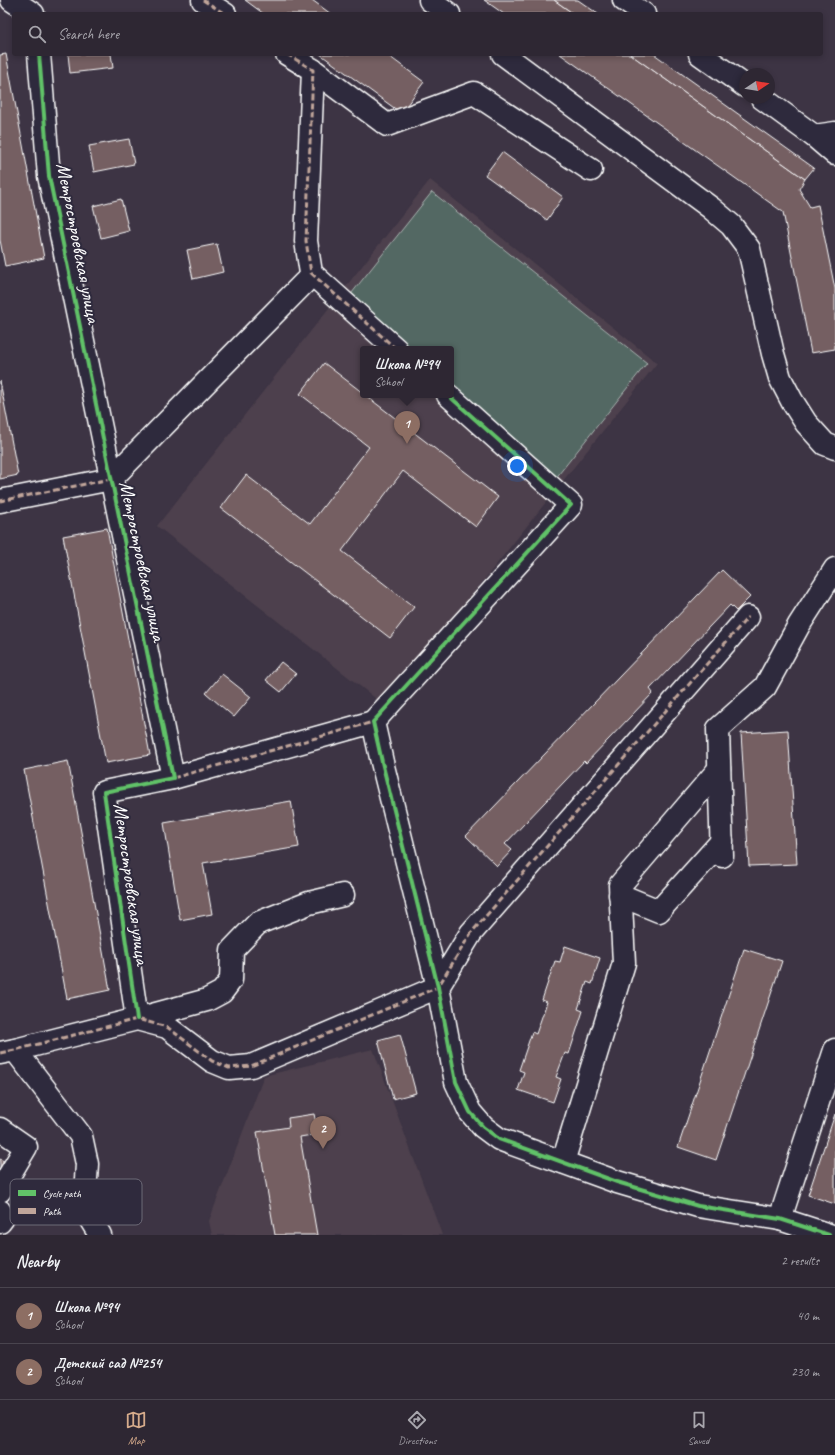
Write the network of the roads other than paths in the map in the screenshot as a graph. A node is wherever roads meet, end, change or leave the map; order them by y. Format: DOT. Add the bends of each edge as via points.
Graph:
graph roads {
  1 [pos="12,0"];
  2 [pos="40,0"];
  3 [pos="203,0"];
  4 [pos="430,0"];
  5 [pos="624,0"];
  6 [pos="30,12"];
  7 [pos="37,12"];
  8 [pos="222,12"];
  9 [pos="445,12"];
  10 [pos="641,12"];
  11 [pos="39,56"];
  12 [pos="290,56"];
  13 [pos="506,56"];
  14 [pos="703,56"];
  15 [pos="313,70"];
  16 [pos="739,82"];
  17 [pos="772,104"];
  18 [pos="825,134"];
  19 [pos="835,154"];
  20 [pos="591,170"];
  21 [pos="304,283"];
  22 [pos="393,346"];
  23 [pos="451,398"];
  24 [pos="835,448"];
  25 [pos="111,479"];
  26 [pos="0,501"];
  27 [pos="835,569"];
  28 [pos="748,617"];
  29 [pos="373,722"];
  30 [pos="719,769"];
  31 [pos="173,778"];
  32 [pos="343,895"];
  33 [pos="620,895"];
  34 [pos="438,987"];
  35 [pos="137,1019"];
  36 [pos="835,1050"];
  37 [pos="8,1052"];
  38 [pos="0,1129"];
  39 [pos="563,1162"];
  40 [pos="86,1179"];
  41 [pos="0,1191"];
  42 [pos="0,1212"];
  43 [pos="780,1219"];
  44 [pos="0,1222"];
  45 [pos="94,1225"];
  46 [pos="100,1235"];
  47 [pos="829,1235"];
  1 -- 6 [label="street"];
  2 -- 7 [label="street"];
  3 -- 8 [label="street"];
  4 -- 9 [label="street"];
  5 -- 10 [label="street"];
  11 -- 25 [label="street, Метростроевская улица" via="49,176"];
  12 -- 15 [label="street"];
  13 -- 24 [label="street" via="731,225 749,249 780,378 806,423 825,444"];
  14 -- 16 [label="street"];
  15 -- 20 [label="street" via="387,125 474,93"];
  15 -- 22 [label="street" via="306,241 311,273"];
  17 -- 18 [label="street"];
  18 -- 19 [label="street"];
  21 -- 25 [label="street"];
  23 -- 29 [label="street" via="571,505"];
  25 -- 26 [label="street"];
  25 -- 31 [label="street, Метростроевская улица"];
  27 -- 30 [label="street" via="799,625 766,687 718,729"];
  28 -- 34 [label="street" via="470,933"];
  29 -- 31 [label="street"];
  29 -- 34 [label="street"];
  30 -- 33 [label="street" via="620,885"];
  30 -- 33 [label="street" via="722,849 659,911"];
  31 -- 35 [label="street, Метростроевская улица" via="104,792"];
  32 -- 35 [label="street" via="309,903 258,923 232,950 231,980 222,992 207,1000"];
  33 -- 39 [label="street" via="624,963"];
  34 -- 35 [label="street" via="251,1066 229,1068 212,1061 168,1027"];
  34 -- 39 [label="street" via="456,1082 470,1112 483,1127 499,1139"];
  35 -- 37 [label="street"];
  36 -- 43 [label="street"];
  37 -- 40 [label="street" via="81,1136 87,1164"];
  38 -- 41 [label="street" via="26,1147"];
  39 -- 43 [label="street" via="617,1182 698,1206"];
  42 -- 44 [label="street" via="3,1218"];
  43 -- 47 [label="street"];
  45 -- 46 [label="street"];
}
